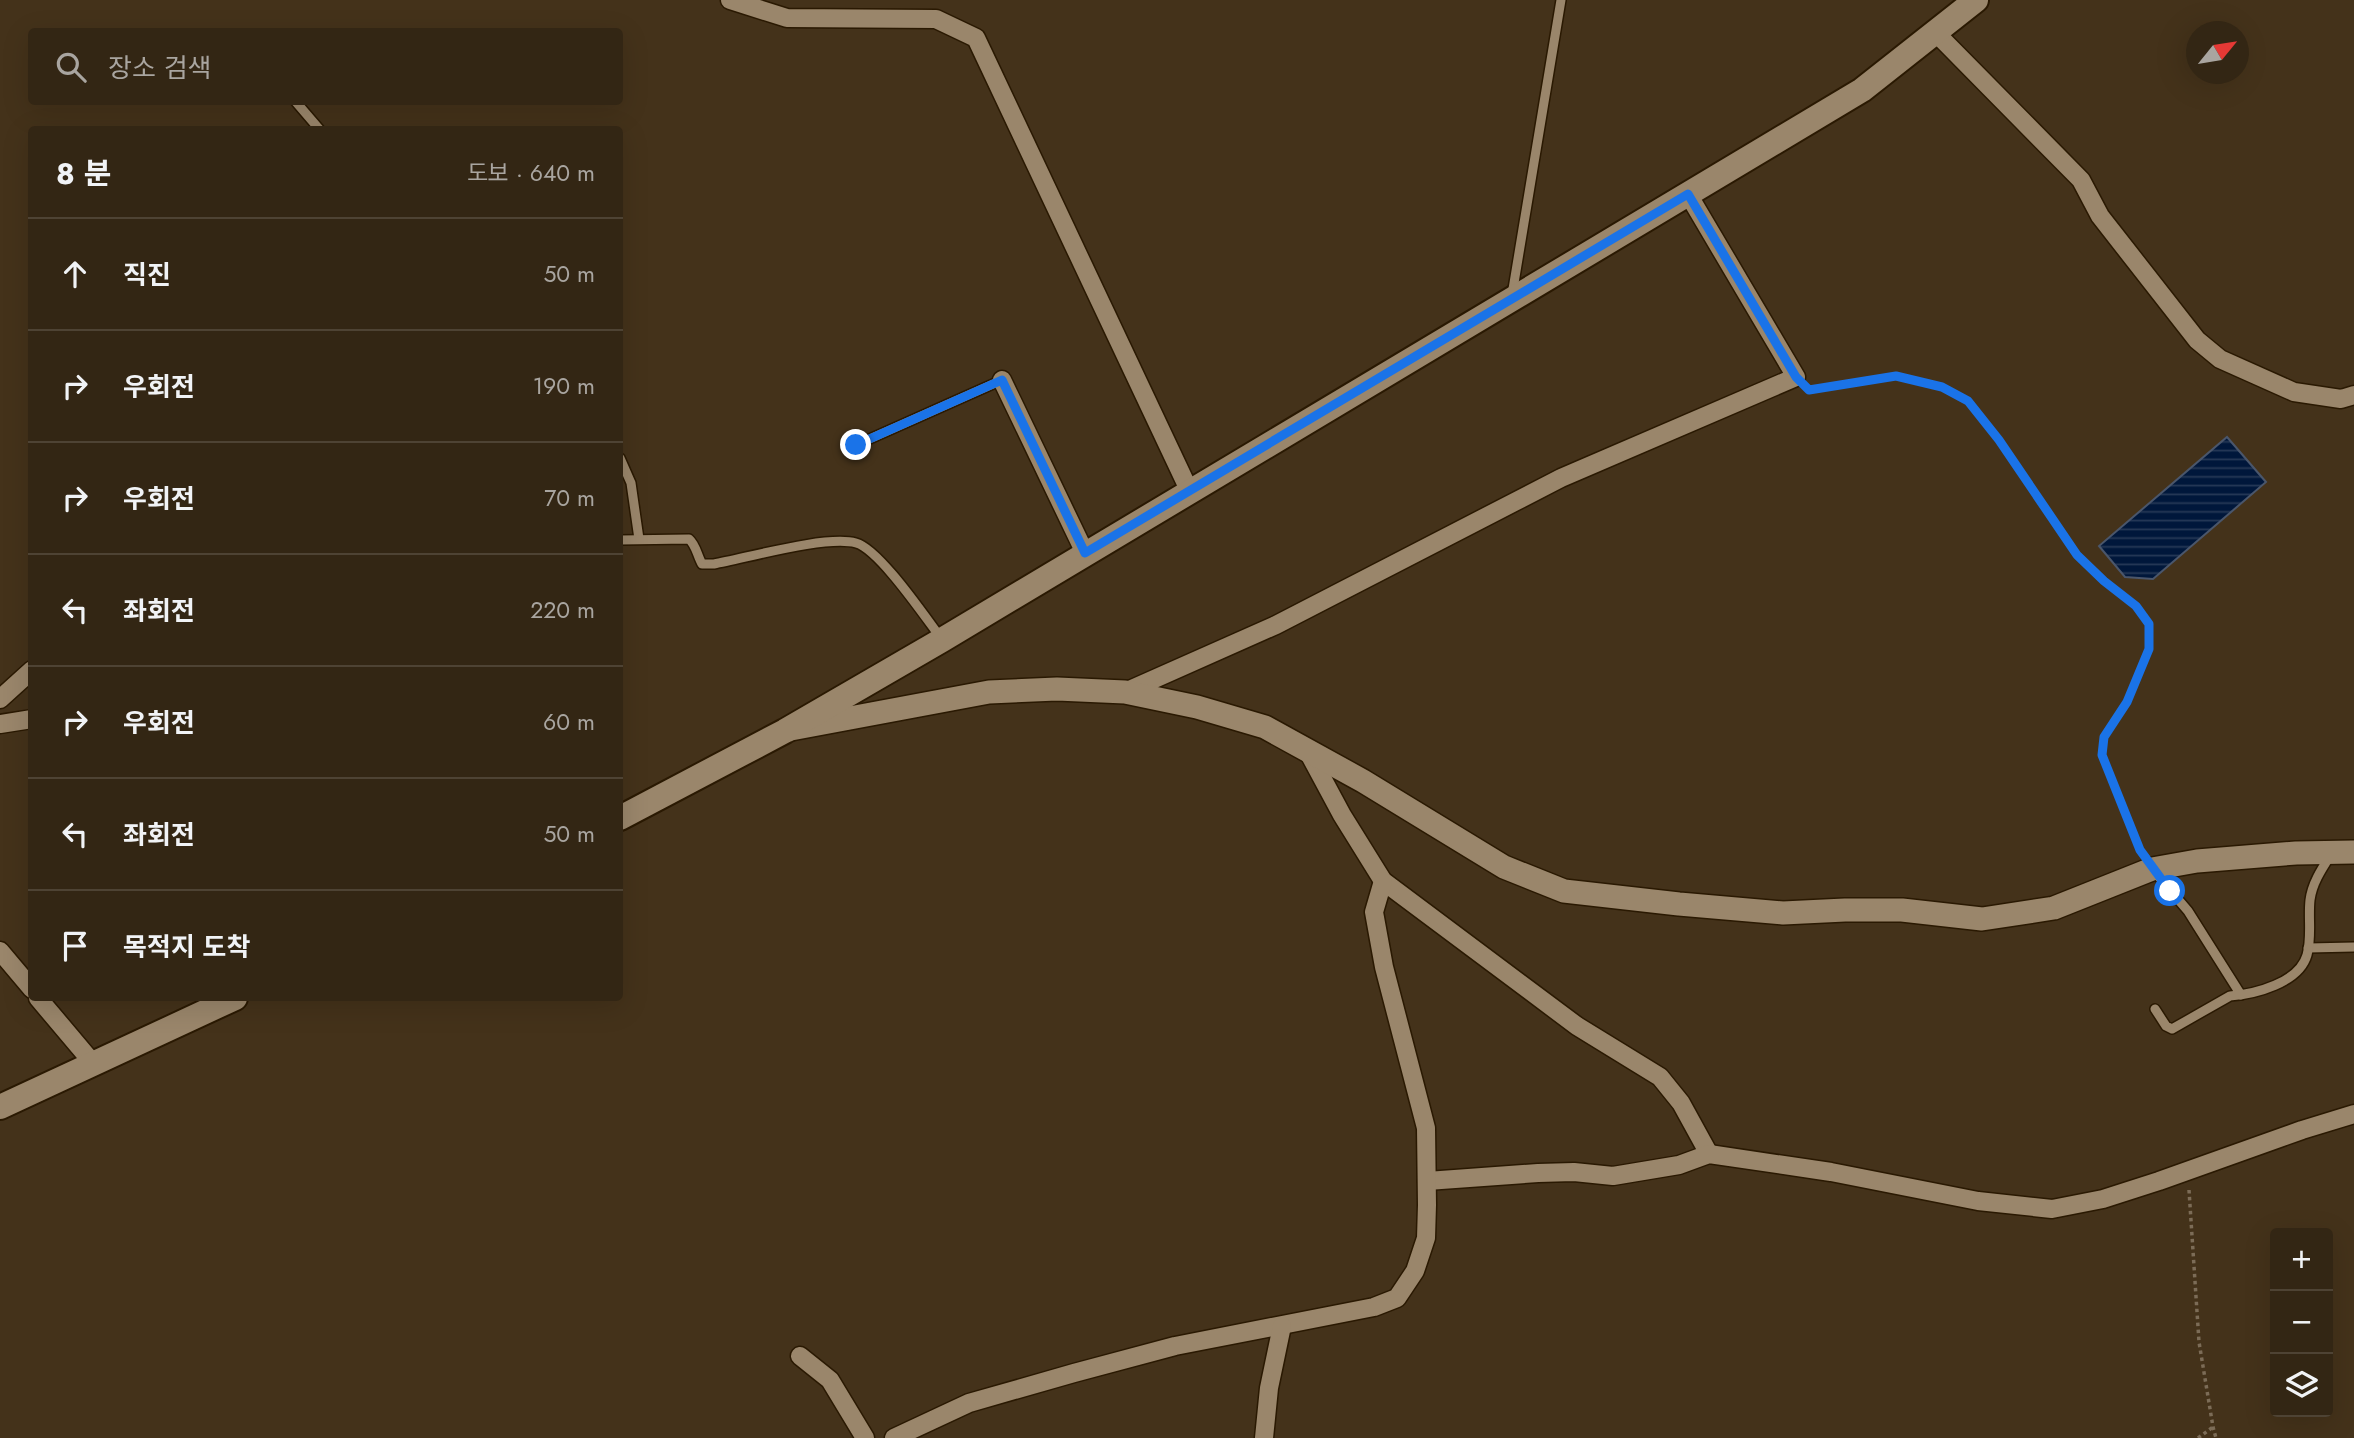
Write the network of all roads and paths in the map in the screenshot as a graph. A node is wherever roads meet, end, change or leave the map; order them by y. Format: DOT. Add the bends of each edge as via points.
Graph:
graph roads {
  1 [pos="730,0"];
  2 [pos="1561,0"];
  3 [pos="1976,0"];
  4 [pos="1936,33"];
  5 [pos="299,105"];
  6 [pos="317,126"];
  7 [pos="1688,194"];
  8 [pos="1510,302"];
  9 [pos="1796,377"];
  10 [pos="1002,380"];
  11 [pos="2354,395"];
  12 [pos="856,445"];
  13 [pos="623,465"];
  14 [pos="1189,490"];
  15 [pos="623,540"];
  16 [pos="639,540"];
  17 [pos="1085,553"];
  18 [pos="942,640"];
  19 [pos="28,674"];
  20 [pos="1125,692"];
  21 [pos="0,699"];
  22 [pos="28,720"];
  23 [pos="0,724"];
  24 [pos="785,731"];
  25 [pos="1306,748"];
  26 [pos="623,816"];
  27 [pos="2343,852"];
  28 [pos="2152,869"];
  29 [pos="1383,881"];
  30 [pos="2354,947"];
  31 [pos="2308,948"];
  32 [pos="0,951"];
  33 [pos="28,984"];
  34 [pos="2241,995"];
  35 [pos="41,1001"];
  36 [pos="227,1001"];
  37 [pos="2155,1009"];
  38 [pos="92,1062"];
  39 [pos="0,1107"];
  40 [pos="2354,1114"];
  41 [pos="1709,1154"];
  42 [pos="2187,1171"];
  43 [pos="1427,1181"];
  44 [pos="1282,1326"];
  45 [pos="800,1356"];
  46 [pos="2213,1427"];
  47 [pos="865,1438"];
  48 [pos="894,1438"];
  49 [pos="1264,1438"];
  50 [pos="2198,1438"];
  51 [pos="2216,1438"];
  1 -- 14 [label="street" via="787,18 936,19 976,38"];
  2 -- 8 [label="lane"];
  3 -- 4 [label="main road"];
  4 -- 7 [label="main road" via="1862,90"];
  4 -- 11 [label="street" via="2081,180 2100,216 2197,340 2220,359 2294,392 2341,398"];
  5 -- 6 [label="lane"];
  7 -- 8 [label="main road"];
  7 -- 9 [label="street"];
  8 -- 14 [label="main road"];
  9 -- 20 [label="street" via="1561,478 1276,625"];
  9 -- 28 [label="path" via="1809,390 1896,376 1942,387 1968,401 2077,555 2136,606 2149,624 2149,649 2127,702 2104,737 2102,755"];
  10 -- 12 [label="lane"];
  10 -- 17 [label="street"];
  13 -- 16 [label="lane" via="631,483"];
  14 -- 17 [label="main road"];
  15 -- 16 [label="lane"];
  16 -- 18 [label="lane" via="689,539 702,564 824,542 858,543 880,560"];
  17 -- 18 [label="main road"];
  18 -- 24 [label="main road"];
  19 -- 21 [label="street"];
  20 -- 24 [label="street" via="989,692"];
  20 -- 25 [label="street" via="1197,706 1265,727"];
  22 -- 23 [label="street"];
  24 -- 26 [label="main road"];
  25 -- 28 [label="street" via="1504,867 1564,891 1783,913 1902,910 1982,919 2053,908"];
  25 -- 29 [label="street"];
  27 -- 28 [label="street" via="2197,861"];
  27 -- 31 [label="lane" via="2315,880"];
  28 -- 34 [label="lane" via="2188,911"];
  29 -- 41 [label="street" via="1577,1026 1660,1077 1681,1103"];
  29 -- 43 [label="street" via="1374,912 1426,1128"];
  30 -- 31 [label="lane"];
  31 -- 34 [label="lane" via="2295,973"];
  32 -- 33 [label="street"];
  34 -- 37 [label="lane" via="2230,996 2172,1028 2165,1026"];
  35 -- 38 [label="street"];
  36 -- 38 [label="main road"];
  38 -- 39 [label="main road"];
  40 -- 42 [label="street"];
  41 -- 42 [label="street" via="1978,1201 2052,1209 2103,1199"];
  41 -- 43 [label="street" via="1678,1165 1614,1176 1538,1172"];
  42 -- 46 [label="path" via="2199,1342"];
  43 -- 44 [label="street" via="1426,1238 1415,1271 1397,1298"];
  44 -- 48 [label="street" via="1175,1346 969,1403"];
  44 -- 49 [label="street"];
  45 -- 47 [label="street" via="830,1380"];
  46 -- 50 [label="path"];
  46 -- 51 [label="path"];
}
